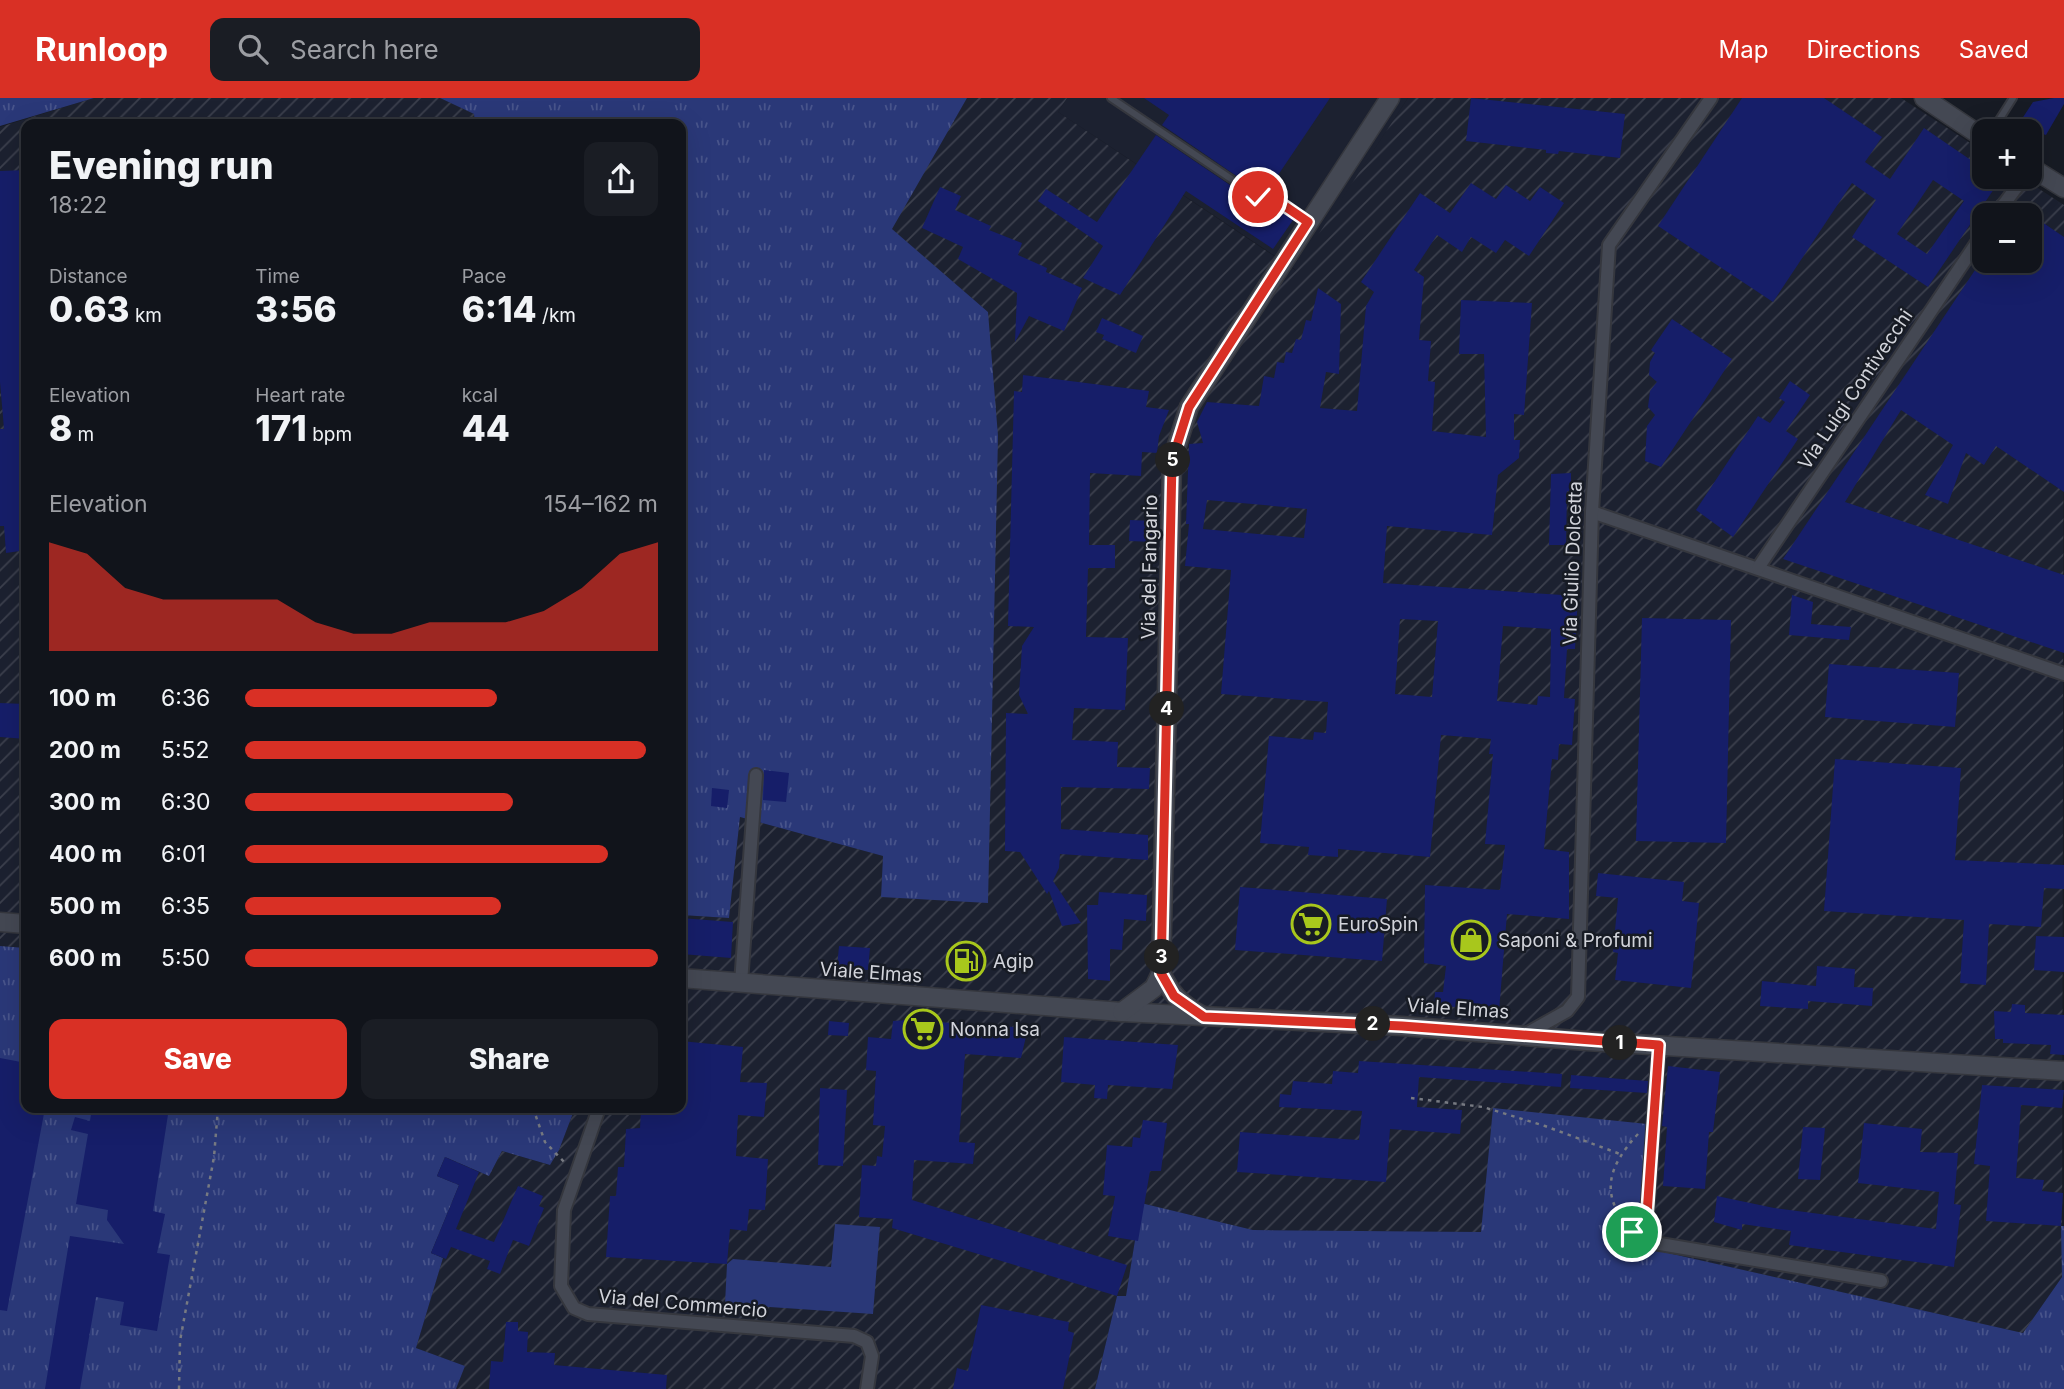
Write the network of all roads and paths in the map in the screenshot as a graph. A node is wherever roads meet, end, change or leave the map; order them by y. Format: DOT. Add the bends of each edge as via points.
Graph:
graph roads {
  1 [pos="1111,98"];
  2 [pos="1390,98"];
  3 [pos="1711,98"];
  4 [pos="1924,98"];
  5 [pos="1938,98"];
  6 [pos="2013,98"];
  7 [pos="2000,119"];
  8 [pos="1969,128"];
  9 [pos="1972,130"];
  10 [pos="2042,177"];
  11 [pos="2064,188"];
  12 [pos="1308,222"];
  13 [pos="1972,250"];
  14 [pos="1591,512"];
  15 [pos="1758,568"];
  16 [pos="2064,674"];
  17 [pos="756,775"];
  18 [pos="0,922"];
  19 [pos="21,924"];
  20 [pos="1161,973"];
  21 [pos="686,978"];
  22 [pos="741,983"];
  23 [pos="1122,1012"];
  24 [pos="1204,1017"];
  25 [pos="1526,1034"];
  26 [pos="1659,1045"];
  27 [pos="2064,1071"];
  28 [pos="1412,1098"];
  29 [pos="218,1113"];
  30 [pos="535,1113"];
  31 [pos="597,1113"];
  32 [pos="1653,1125"];
  33 [pos="1620,1154"];
  34 [pos="575,1174"];
  35 [pos="1652,1234"];
  36 [pos="1881,1281"];
  37 [pos="179,1389"];
  38 [pos="867,1389"];
  1 -- 12 [label="lane" via="1258,197 1276,200"];
  2 -- 12 [label="main road, Via del Fangario"];
  3 -- 14 [label="street, Via Giulio Dolcetta" via="1609,245"];
  4 -- 8 [label="main road"];
  5 -- 8 [label="street"];
  6 -- 7 [label="lane"];
  8 -- 9 [label="main road"];
  10 -- 11 [label="main road"];
  12 -- 20 [label="main road, Via del Fangario" via="1189,407 1172,461"];
  13 -- 15 [label="street, Via Luigi Contivecchi"];
  14 -- 15 [label="street"];
  14 -- 25 [label="street, Via Giulio Dolcetta" via="1578,997 1567,1011"];
  15 -- 16 [label="street"];
  17 -- 22 [label="street"];
  18 -- 19 [label="main road"];
  20 -- 23 [label="main road" via="1154,989"];
  20 -- 24 [label="main road" via="1174,996"];
  21 -- 22 [label="main road, Viale Elmas"];
  22 -- 23 [label="main road, Viale Elmas"];
  23 -- 24 [label="main road, Viale Elmas"];
  24 -- 25 [label="main road, Viale Elmas"];
  25 -- 26 [label="main road, Viale Elmas"];
  26 -- 27 [label="main road, Viale Elmas"];
  26 -- 32 [label="street"];
  28 -- 33 [label="path" via="1483,1107"];
  29 -- 37 [label="path" via="214,1157 180,1341"];
  30 -- 34 [label="path" via="545,1142"];
  31 -- 34 [label="street, Via del Commercio"];
  32 -- 33 [label="path"];
  32 -- 35 [label="street" via="1647,1214"];
  33 -- 35 [label="path" via="1610,1176 1612,1199 1632,1232"];
  34 -- 38 [label="street, Via del Commercio" via="564,1210 561,1286 574,1308 587,1314 854,1336 867,1342 872,1356"];
  35 -- 36 [label="street" via="1654,1243"];
}
